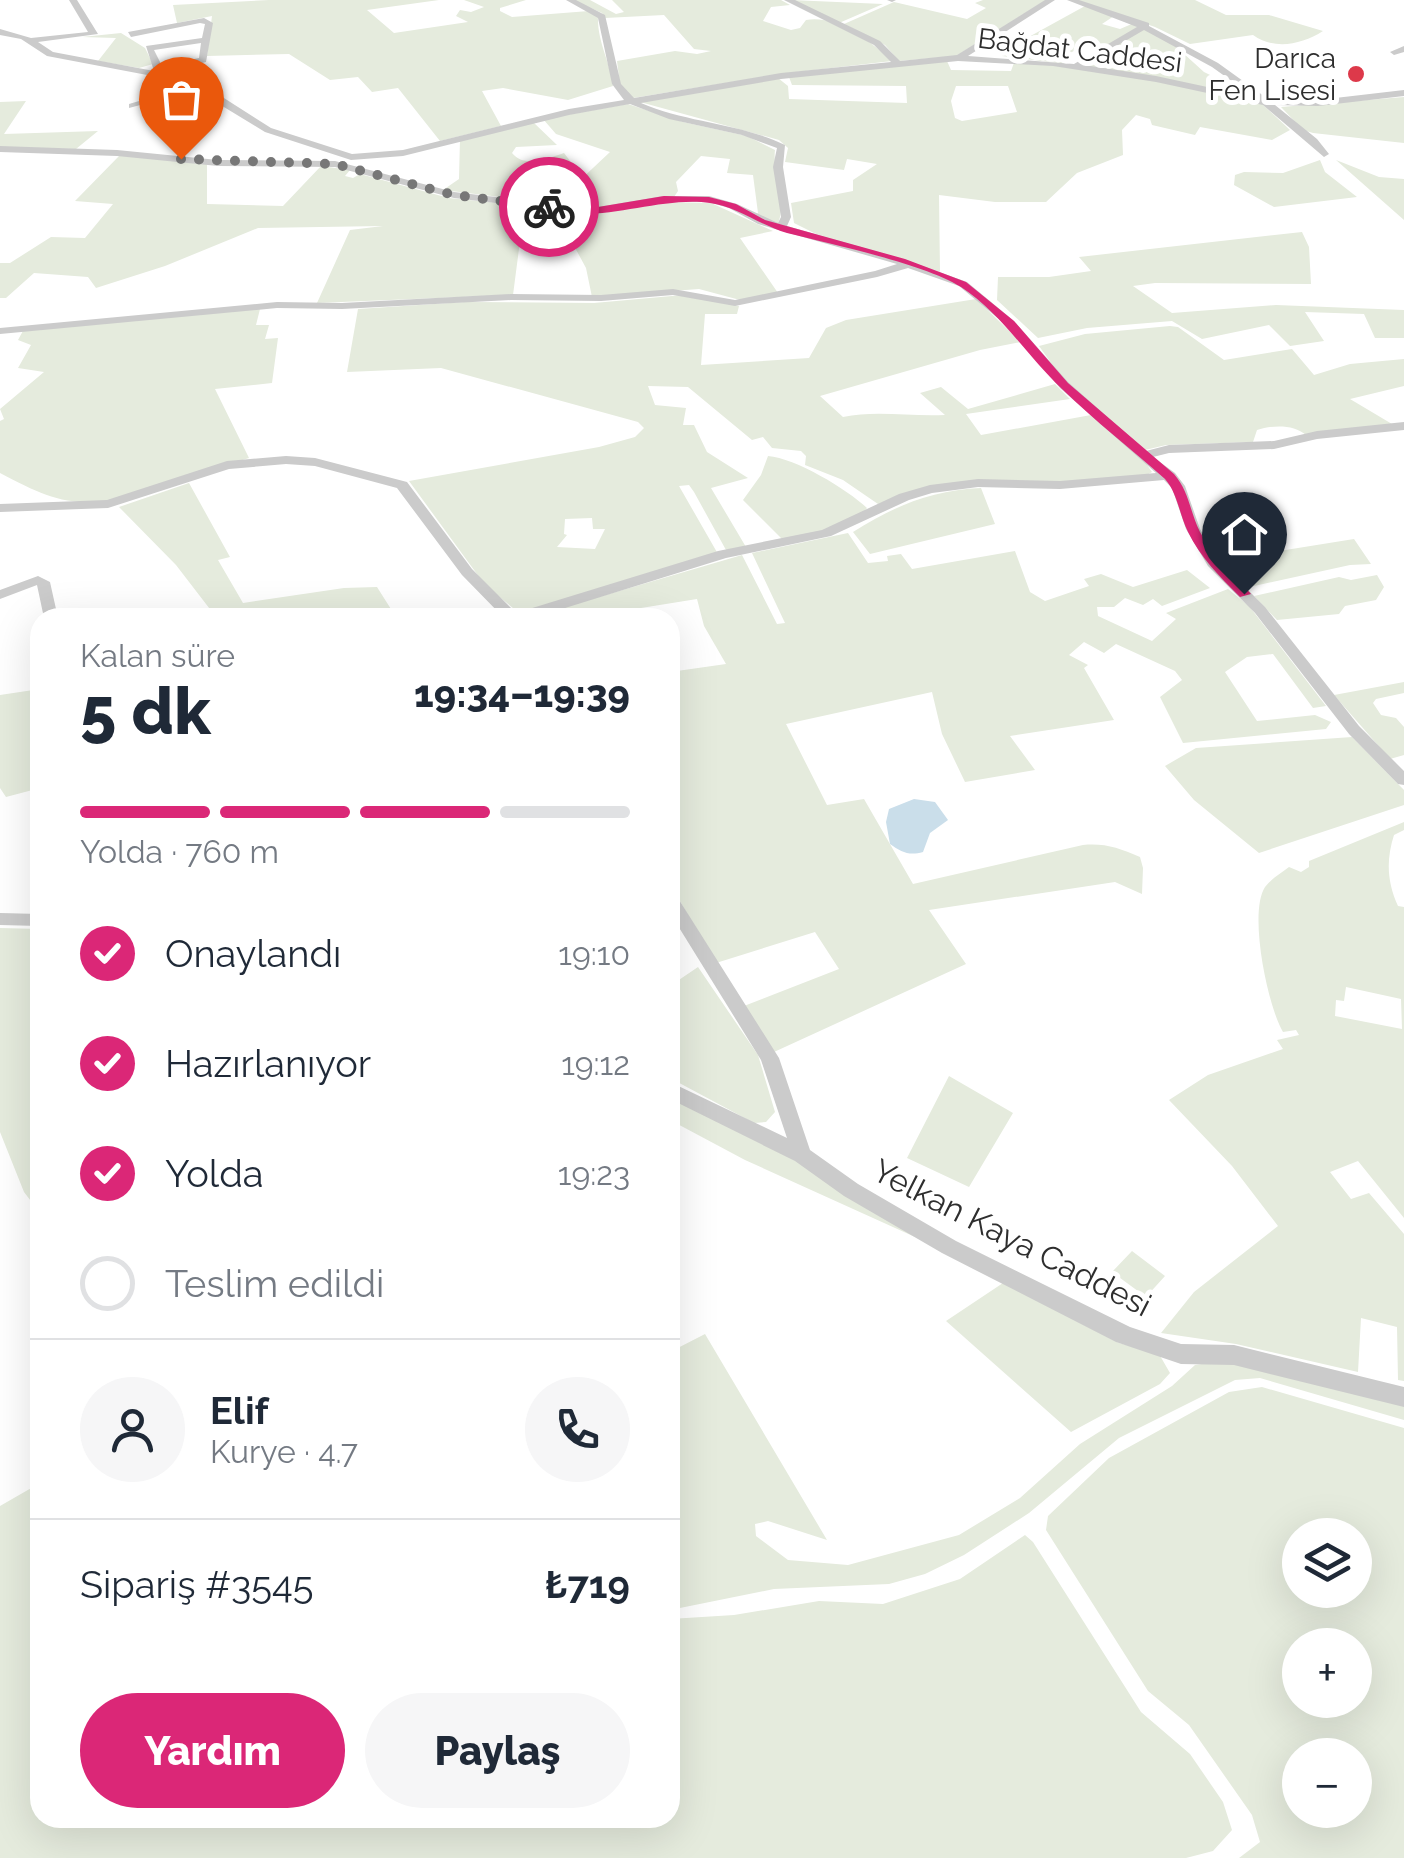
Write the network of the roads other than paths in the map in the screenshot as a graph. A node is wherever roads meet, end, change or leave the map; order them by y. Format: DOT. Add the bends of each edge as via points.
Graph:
graph roads {
  1 [pos="73,0"];
  2 [pos="570,0"];
  3 [pos="788,0"];
  4 [pos="1051,0"];
  5 [pos="1071,0"];
  6 [pos="1146,25"];
  7 [pos="0,32"];
  8 [pos="108,33"];
  9 [pos="94,34"];
  10 [pos="32,40"];
  11 [pos="204,40"];
  12 [pos="149,48"];
  13 [pos="958,58"];
  14 [pos="897,63"];
  15 [pos="1076,67"];
  16 [pos="158,72"];
  17 [pos="199,86"];
  18 [pos="1404,93"];
  19 [pos="632,101"];
  20 [pos="1269,102"];
  21 [pos="132,106"];
  22 [pos="0,149"];
  23 [pos="1324,154"];
  24 [pos="339,160"];
  25 [pos="781,228"];
  26 [pos="908,264"];
  27 [pos="0,331"];
  28 [pos="1404,426"];
  29 [pos="1146,455"];
  30 [pos="1170,476"];
  31 [pos="0,508"];
  32 [pos="0,595"];
  33 [pos="49,608"];
  34 [pos="504,608"];
  35 [pos="547,608"];
  36 [pos="1404,780"];
  37 [pos="680,914"];
  38 [pos="0,919"];
  39 [pos="30,920"];
  40 [pos="680,1095"];
  41 [pos="802,1155"];
  42 [pos="1404,1396"];
  1 -- 9 [label="street"];
  2 -- 19 [label="street" via="602,17 618,87"];
  3 -- 14 [label="street" via="877,44"];
  4 -- 13 [label="street"];
  5 -- 6 [label="street"];
  6 -- 15 [label="street"];
  6 -- 20 [label="street"];
  7 -- 10 [label="street"];
  8 -- 9 [label="street"];
  9 -- 10 [label="street"];
  10 -- 16 [label="street" via="50,54"];
  11 -- 12 [label="street"];
  11 -- 12 [label="street" via="209,23 201,20 126,33"];
  11 -- 16 [label="street" via="203,60"];
  12 -- 16 [label="street"];
  13 -- 14 [label="street, Bağdat Caddesi"];
  13 -- 15 [label="street, Bağdat Caddesi"];
  14 -- 19 [label="street, Bağdat Caddesi"];
  15 -- 20 [label="street, Bağdat Caddesi"];
  16 -- 17 [label="street"];
  17 -- 21 [label="street"];
  17 -- 24 [label="street" via="268,130"];
  18 -- 20 [label="street, Bağdat Caddesi"];
  19 -- 24 [label="street, Bağdat Caddesi" via="403,153"];
  19 -- 25 [label="street" via="782,147"];
  20 -- 23 [label="street"];
  22 -- 24 [label="street" via="218,162"];
  24 -- 25 [label="street" via="454,195 598,210 664,199 709,200"];
  25 -- 26 [label="street"];
  26 -- 27 [label="street" via="735,303 673,292 276,305"];
  26 -- 29 [label="street" via="976,292 1064,385"];
  28 -- 29 [label="street"];
  29 -- 30 [label="street"];
  30 -- 35 [label="street" via="930,489 826,534 723,554"];
  30 -- 36 [label="street" via="1212,563"];
  31 -- 34 [label="street" via="108,504 226,465 315,462 402,485 467,572"];
  32 -- 33 [label="street" via="38,580"];
  37 -- 41 [label="street" via="770,1058"];
  38 -- 39 [label="street"];
  40 -- 41 [label="street, Yelkan Kaya Caddesi"];
  41 -- 42 [label="street, Yelkan Kaya Caddesi" via="949,1247 1124,1335 1181,1354 1234,1354"];
}
